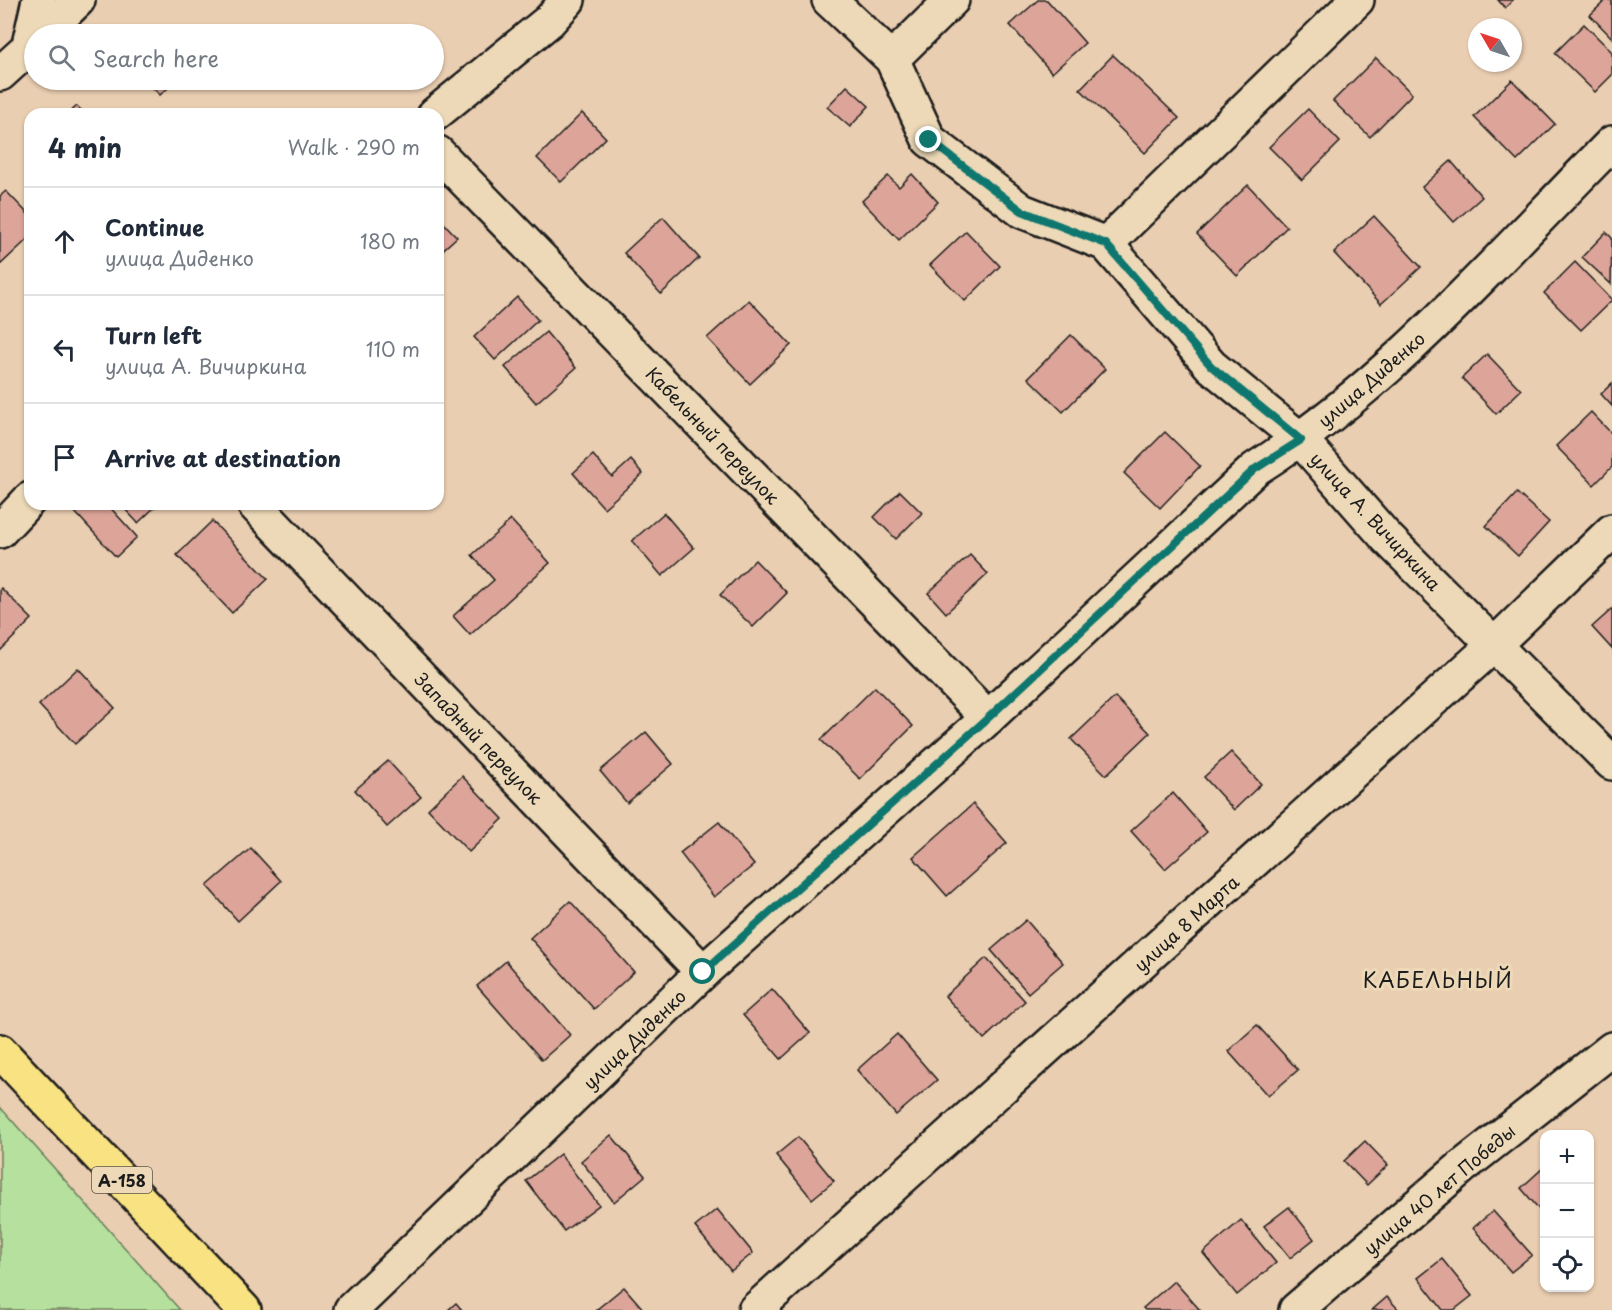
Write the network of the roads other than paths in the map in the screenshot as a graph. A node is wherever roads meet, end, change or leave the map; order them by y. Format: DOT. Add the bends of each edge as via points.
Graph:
graph roads {
  1 [pos="39,0"];
  2 [pos="78,0"];
  3 [pos="568,0"];
  4 [pos="829,0"];
  5 [pos="952,0"];
  6 [pos="1357,0"];
  7 [pos="37,24"];
  8 [pos="53,24"];
  9 [pos="24,52"];
  10 [pos="892,59"];
  11 [pos="0,74"];
  12 [pos="442,108"];
  13 [pos="1612,144"];
  14 [pos="444,159"];
  15 [pos="1106,244"];
  16 [pos="1301,440"];
  17 [pos="24,505"];
  18 [pos="260,510"];
  19 [pos="0,531"];
  20 [pos="1612,531"];
  21 [pos="1495,644"];
  22 [pos="988,718"];
  23 [pos="1612,763"];
  24 [pos="703,972"];
  25 [pos="1612,1049"];
  26 [pos="0,1051"];
  27 [pos="236,1307"];
  28 [pos="351,1310"];
  29 [pos="755,1310"];
  30 [pos="1296,1310"];
  1 -- 7 [label="street"];
  2 -- 8 [label="street"];
  3 -- 12 [label="street" via="549,21"];
  4 -- 10 [label="street, улица А. Вичиркина"];
  5 -- 10 [label="street"];
  6 -- 15 [label="street"];
  9 -- 11 [label="street"];
  10 -- 15 [label="street, улица А. Вичиркина" via="929,140 1022,211"];
  13 -- 16 [label="street, улица Диденко" via="1389,367"];
  14 -- 22 [label="street, Кабельный переулок"];
  15 -- 16 [label="street, улица А. Вичиркина" via="1211,366"];
  16 -- 21 [label="street, улица А. Вичиркина" via="1387,538"];
  16 -- 22 [label="street, улица Диденко" via="1255,469"];
  17 -- 19 [label="street"];
  18 -- 24 [label="street, Западный переулок"];
  20 -- 21 [label="street, улица 8 Марта"];
  21 -- 23 [label="street, улица А. Вичиркина"];
  21 -- 29 [label="street, улица 8 Марта"];
  22 -- 24 [label="street, улица Диденко"];
  24 -- 28 [label="street, улица Диденко"];
  25 -- 30 [label="street, улица 40 лет Победы" via="1462,1167"];
  26 -- 27 [label="main road, А-158"];
}
